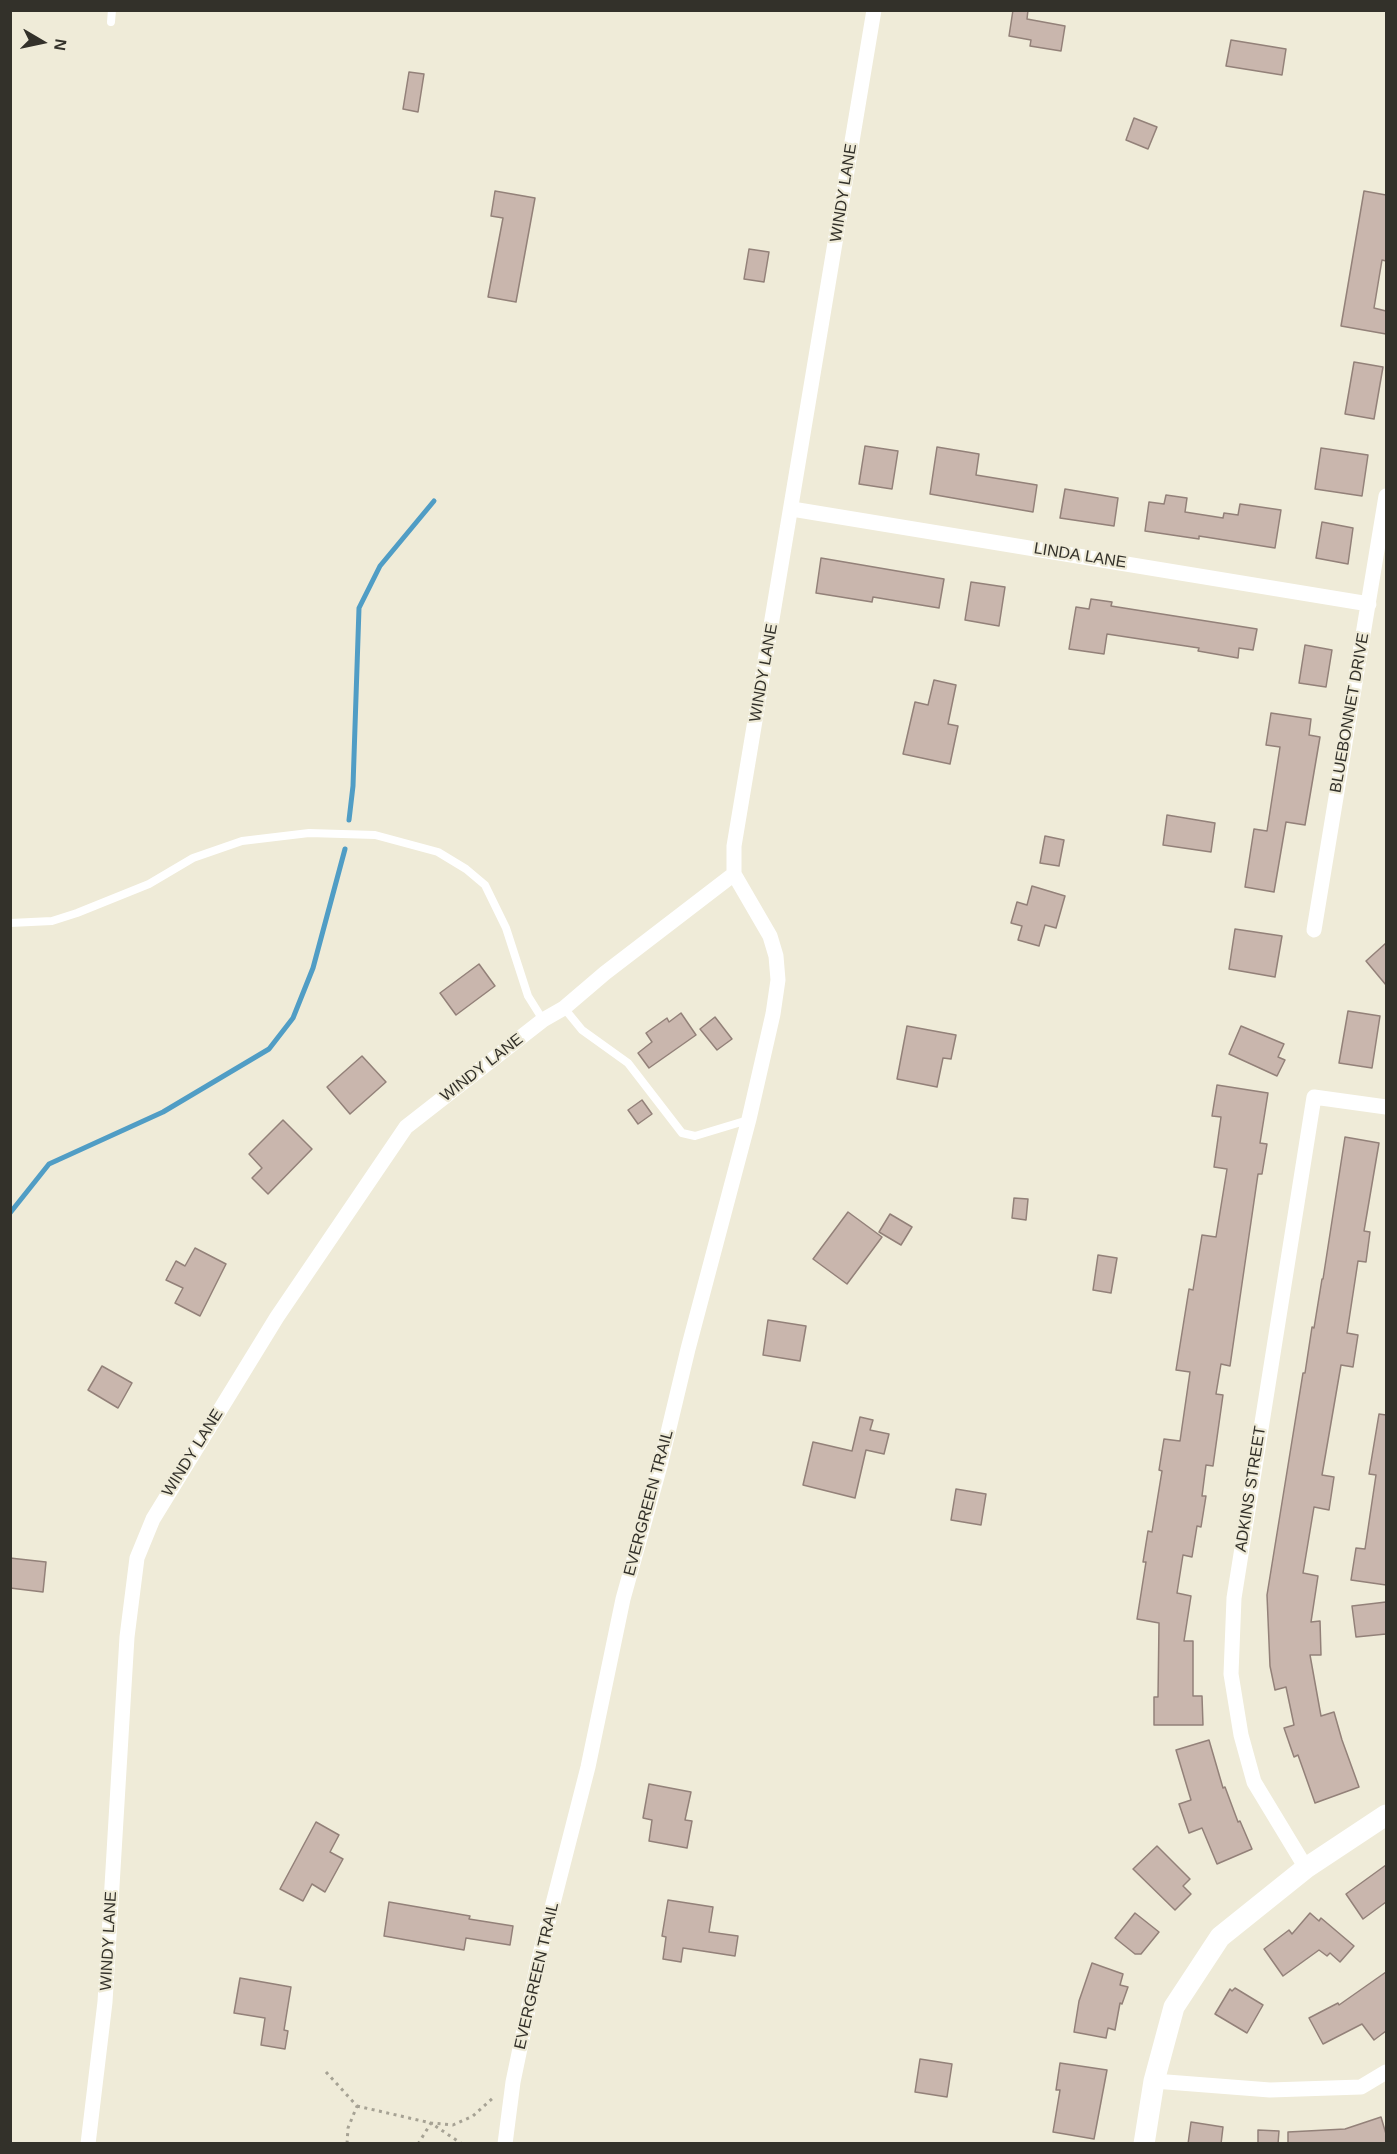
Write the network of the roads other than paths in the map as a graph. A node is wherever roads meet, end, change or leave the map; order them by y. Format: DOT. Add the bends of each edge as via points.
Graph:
graph roads {
  1 [pos="112,10"];
  2 [pos="874,10"];
  3 [pos="111,22"];
  4 [pos="1386,496"];
  5 [pos="792,509"];
  6 [pos="1369,604"];
  7 [pos="734,874"];
  8 [pos="10,923"];
  9 [pos="1314,930"];
  10 [pos="564,1008"];
  11 [pos="543,1020"];
  12 [pos="1386,1107"];
  13 [pos="749,1119"];
  14 [pos="1386,1815"];
  15 [pos="1306,1868"];
  16 [pos="1386,2072"];
  17 [pos="1154,2081"];
  18 [pos="88,2144"];
  19 [pos="505,2144"];
  20 [pos="1144,2144"];
  1 -- 3 [label="lane"];
  2 -- 5 [label="street, WINDY LANE"];
  4 -- 6 [label="street, BLUEBONNET DRIVE"];
  5 -- 6 [label="street, LINDA LANE"];
  5 -- 7 [label="street, WINDY LANE" via="734,846"];
  6 -- 9 [label="street, BLUEBONNET DRIVE"];
  7 -- 10 [label="street, WINDY LANE"];
  7 -- 13 [label="street, EVERGREEN TRAIL" via="770,936 778,980"];
  8 -- 11 [label="lane" via="52,921 76,914 149,884 193,858 242,841 309,833 375,835 438,852 485,885 506,928 528,996"];
  10 -- 11 [label="street, WINDY LANE"];
  10 -- 13 [label="lane" via="582,1030 628,1063 682,1133 695,1136"];
  11 -- 18 [label="street, WINDY LANE" via="406,1127 276,1317 153,1519 137,1558 127,1637 105,2002"];
  12 -- 15 [label="street, ADKINS STREET" via="1314,1097 1234,1598 1232,1674 1241,1735 1254,1782"];
  13 -- 19 [label="street, EVERGREEN TRAIL" via="623,1599 588,1767 537,1962"];
  14 -- 15 [label="street"];
  15 -- 17 [label="street" via="1220,1937 1174,2007"];
  16 -- 17 [label="street" via="1361,2087 1270,2090"];
  17 -- 20 [label="street"];
}
